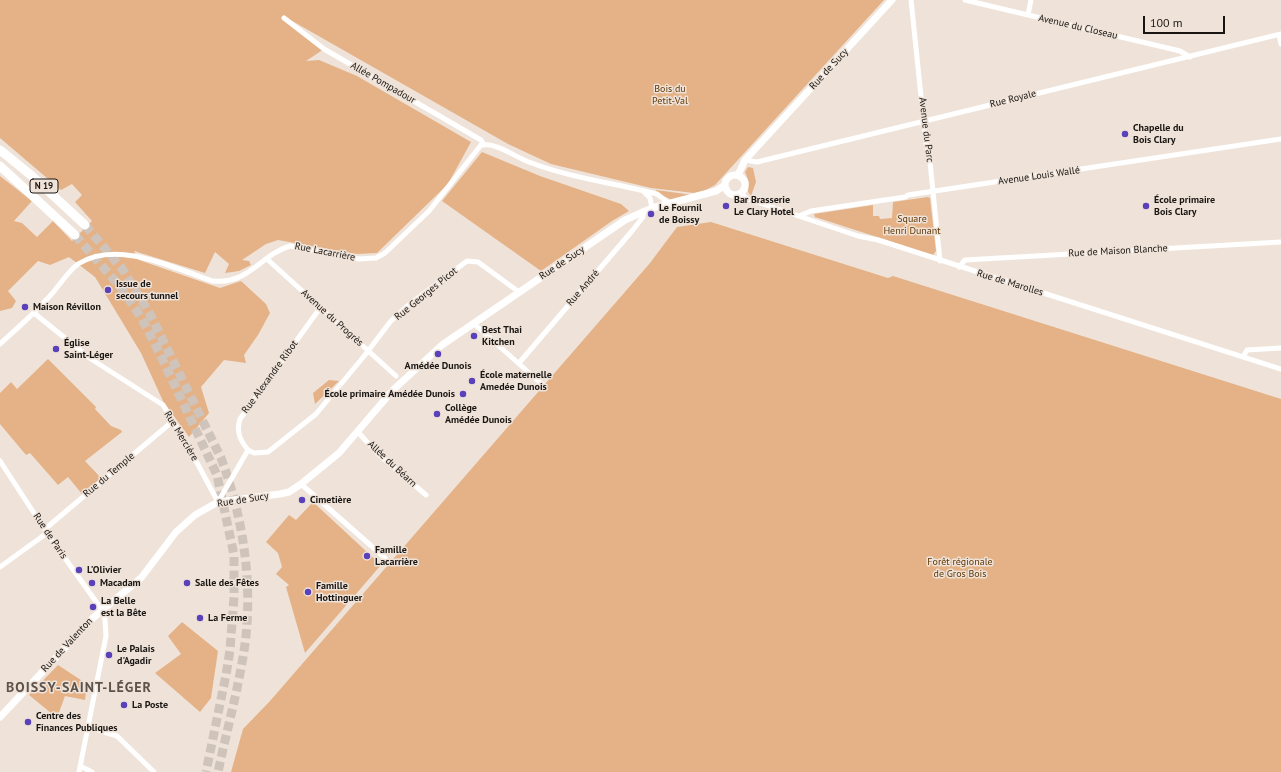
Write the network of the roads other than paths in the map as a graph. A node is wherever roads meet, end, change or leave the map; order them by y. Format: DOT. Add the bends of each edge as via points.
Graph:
graph roads {
  1 [pos="892,0"];
  2 [pos="911,0"];
  3 [pos="965,0"];
  4 [pos="1031,0"];
  5 [pos="1028,15"];
  6 [pos="284,18"];
  7 [pos="1280,34"];
  8 [pos="1281,44"];
  9 [pos="1190,56"];
  10 [pos="925,121"];
  11 [pos="1281,139"];
  12 [pos="484,145"];
  13 [pos="0,150"];
  14 [pos="745,160"];
  15 [pos="0,166"];
  16 [pos="738,175"];
  17 [pos="726,188"];
  18 [pos="644,192"];
  19 [pos="933,192"];
  20 [pos="741,194"];
  21 [pos="670,204"];
  22 [pos="652,208"];
  23 [pos="644,211"];
  24 [pos="799,216"];
  25 [pos="84,225"];
  26 [pos="75,235"];
  27 [pos="1281,242"];
  28 [pos="267,259"];
  29 [pos="940,260"];
  30 [pos="959,267"];
  31 [pos="519,292"];
  32 [pos="320,308"];
  33 [pos="34,313"];
  34 [pos="473,323"];
  35 [pos="0,344"];
  36 [pos="1281,348"];
  37 [pos="369,351"];
  38 [pos="1243,357"];
  39 [pos="519,363"];
  40 [pos="1281,369"];
  41 [pos="396,376"];
  42 [pos="544,386"];
  43 [pos="173,421"];
  44 [pos="357,432"];
  45 [pos="248,450"];
  46 [pos="0,461"];
  47 [pos="301,484"];
  48 [pos="426,495"];
  49 [pos="218,502"];
  50 [pos="46,531"];
  51 [pos="384,558"];
  52 [pos="0,567"];
  53 [pos="102,610"];
  54 [pos="0,717"];
  55 [pos="88,727"];
  56 [pos="80,766"];
  57 [pos="79,772"];
  58 [pos="92,772"];
  59 [pos="154,772"];
  1 -- 14 [label="main road, Rue de Sucy"];
  2 -- 10 [label="street, Avenue du Parc"];
  3 -- 5 [label="street, Avenue du Closeau"];
  4 -- 5 [label="street"];
  5 -- 9 [label="street, Avenue du Closeau" via="1180,51"];
  6 -- 12 [label="street, Allée Pompadour" via="324,49 482,140"];
  7 -- 8 [label="street"];
  7 -- 9 [label="street, Rue Royale"];
  9 -- 10 [label="street, Rue Royale"];
  10 -- 14 [label="street, Rue Royale" via="757,162"];
  10 -- 19 [label="street, Avenue du Parc"];
  11 -- 19 [label="street, Avenue Louis Wallé"];
  12 -- 18 [label="street" via="492,145 548,168"];
  12 -- 28 [label="street, Rue Lacarrière" via="476,151 429,211 385,254 376,258 359,259 290,246 282,248"];
  13 -- 25 [label="highway, N 19"];
  14 -- 16 [label="main road, Rue de Sucy"];
  15 -- 26 [label="highway, N 19"];
  16 -- 17 [label="main road" via="728,178"];
  16 -- 20 [label="main road" via="745,182 745,189"];
  17 -- 20 [label="main road" via="735,196"];
  17 -- 21 [label="main road, Rue de Sucy"];
  18 -- 21 [label="street" via="657,194"];
  18 -- 22 [label="street" via="650,198"];
  19 -- 24 [label="street, Avenue Louis Wallé" via="811,211"];
  19 -- 29 [label="street, Avenue du Parc"];
  20 -- 24 [label="street, Rue de Marolles" via="748,199"];
  21 -- 22 [label="main road, Rue de Sucy"];
  22 -- 23 [label="main road, Rue de Sucy"];
  23 -- 31 [label="main road, Rue de Sucy" via="608,231"];
  23 -- 39 [label="street, Rue André" via="644,217"];
  24 -- 29 [label="street, Rue de Marolles"];
  27 -- 30 [label="street, Rue de Maison Blanche" via="968,260"];
  28 -- 32 [label="street, Avenue du Progrès"];
  28 -- 33 [label="street, Rue Lacarrière" via="241,277 220,282 138,256 119,254 92,258 78,264"];
  29 -- 30 [label="street, Rue de Marolles"];
  30 -- 38 [label="street, Rue de Marolles"];
  31 -- 34 [label="main road, Rue de Sucy"];
  31 -- 37 [label="street, Rue Georges Picot" via="478,262 467,261 406,307 390,322"];
  32 -- 37 [label="street, Avenue du Progrès"];
  32 -- 45 [label="street, Rue Alexandre Ribot" via="240,419 238,433"];
  33 -- 35 [label="street, Rue Lacarrière"];
  33 -- 43 [label="street, Rue Mercière" via="91,358 163,405"];
  34 -- 39 [label="street"];
  34 -- 44 [label="main road, Rue de Sucy" via="442,344 421,363 403,384 387,396"];
  36 -- 38 [label="street" via="1247,350"];
  37 -- 41 [label="street, Avenue du Progrès"];
  37 -- 45 [label="street, Rue Georges Picot" via="316,414 277,446 262,454"];
  38 -- 40 [label="street, Rue de Marolles"];
  39 -- 42 [label="street"];
  43 -- 49 [label="street, Rue Mercière"];
  43 -- 50 [label="street, Rue du Temple"];
  44 -- 47 [label="main road, Rue de Sucy" via="338,453"];
  44 -- 48 [label="street, Allée du Béarn" via="378,454"];
  45 -- 49 [label="street"];
  46 -- 50 [label="street, Rue de Paris"];
  47 -- 49 [label="main road, Rue de Sucy" via="289,492 280,494"];
  47 -- 51 [label="street"];
  49 -- 53 [label="main road, Rue de Sucy" via="195,515 180,528 141,578"];
  50 -- 52 [label="street, Rue du Temple"];
  50 -- 53 [label="street, Rue de Paris"];
  53 -- 54 [label="main road, Rue de Valenton"];
  53 -- 55 [label="street" via="106,632"];
  55 -- 56 [label="street"];
  55 -- 59 [label="street" via="117,736"];
  56 -- 57 [label="street"];
  56 -- 58 [label="street"];
}
